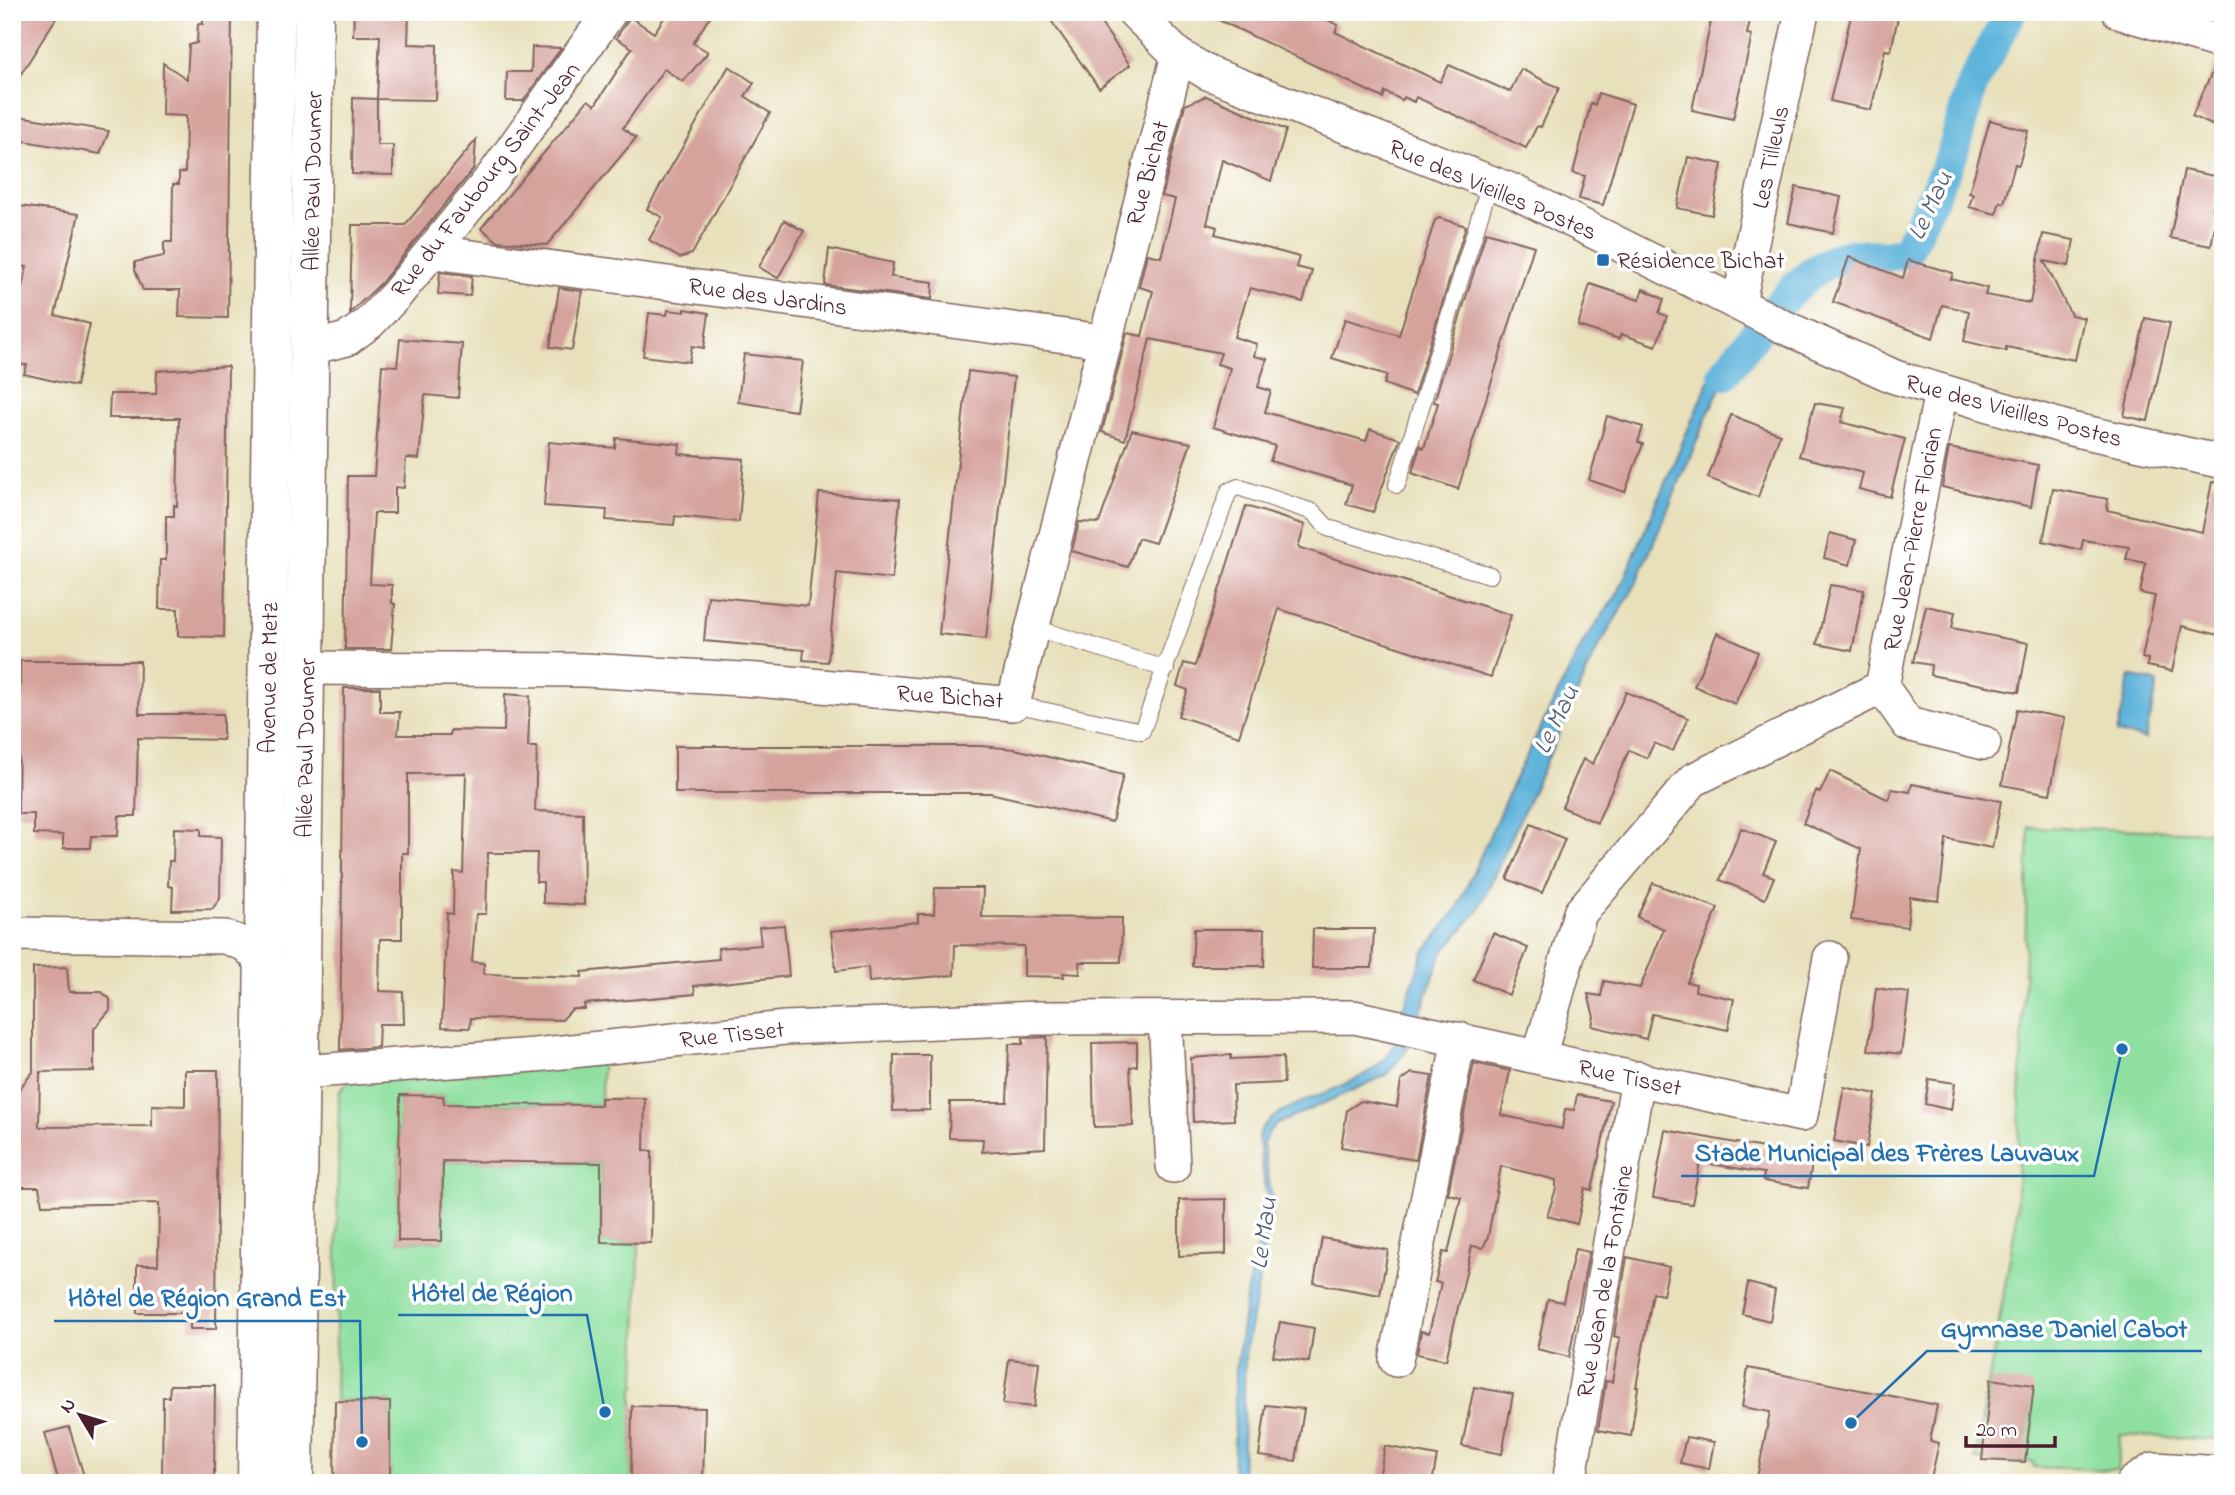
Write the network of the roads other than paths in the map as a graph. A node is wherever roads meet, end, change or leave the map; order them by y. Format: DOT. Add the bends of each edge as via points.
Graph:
graph roads {
  1 [pos="276,12"];
  2 [pos="314,12"];
  3 [pos="610,12"];
  4 [pos="1134,12"];
  5 [pos="1801,12"];
  6 [pos="2119,12"];
  7 [pos="2223,43"];
  8 [pos="1178,55"];
  9 [pos="1490,183"];
  10 [pos="433,252"];
  11 [pos="1760,314"];
  12 [pos="1103,341"];
  13 [pos="310,348"];
  14 [pos="1941,392"];
  15 [pos="2223,462"];
  16 [pos="1397,485"];
  17 [pos="1490,575"];
  18 [pos="1032,627"];
  19 [pos="305,668"];
  20 [pos="1166,670"];
  21 [pos="1882,687"];
  22 [pos="1013,704"];
  23 [pos="1984,743"];
  24 [pos="12,934"];
  25 [pos="1830,958"];
  26 [pos="264,964"];
  27 [pos="1165,1017"];
  28 [pos="1459,1039"];
  29 [pos="1539,1057"];
  30 [pos="300,1072"];
  31 [pos="1639,1078"];
  32 [pos="1173,1166"];
  33 [pos="1396,1360"];
  34 [pos="2223,1473"];
  35 [pos="257,1483"];
  36 [pos="294,1483"];
  37 [pos="1569,1483"];
  38 [pos="2133,1483"];
  1 -- 26 [label="main road, Avenue de Metz"];
  2 -- 13 [label="main road, Allée Paul Doumer"];
  3 -- 10 [label="street, Rue du Faubourg Saint-Jean"];
  4 -- 8 [label="street, Rue des Vieilles Postes"];
  5 -- 11 [label="street, Les Tilleuls"];
  6 -- 7 [label="street"];
  8 -- 9 [label="street, Rue des Vieilles Postes" via="1208,73"];
  8 -- 12 [label="street, Rue Bichat"];
  9 -- 11 [label="street, Rue des Vieilles Postes"];
  9 -- 16 [label="lane"];
  10 -- 12 [label="street, Rue des Jardins"];
  10 -- 13 [label="street, Rue du Faubourg Saint-Jean" via="369,323 346,339"];
  11 -- 14 [label="street, Rue des Vieilles Postes" via="1895,377"];
  12 -- 18 [label="street, Rue Bichat"];
  13 -- 19 [label="main road, Allée Paul Doumer"];
  14 -- 15 [label="street, Rue des Vieilles Postes" via="2071,429"];
  14 -- 21 [label="street, Rue Jean-Pierre Florian"];
  17 -- 20 [label="lane" via="1328,528 1314,512 1238,487 1229,491"];
  18 -- 20 [label="lane"];
  18 -- 22 [label="street, Rue Bichat"];
  19 -- 22 [label="street, Rue Bichat" via="585,670 758,680"];
  19 -- 30 [label="main road, Allée Paul Doumer"];
  20 -- 22 [label="lane" via="1142,731"];
  21 -- 23 [label="street" via="1908,724"];
  21 -- 29 [label="street" via="1693,780 1580,913"];
  24 -- 26 [label="street" via="225,937 246,945"];
  25 -- 31 [label="street, Rue Tisset" via="1801,1115"];
  26 -- 35 [label="main road, Avenue de Metz"];
  27 -- 28 [label="street, Rue Tisset" via="1354,1017"];
  27 -- 30 [label="street, Rue Tisset" via="785,1028 535,1055"];
  27 -- 32 [label="street"];
  28 -- 29 [label="street, Rue Tisset"];
  28 -- 33 [label="street"];
  29 -- 31 [label="street, Rue Tisset"];
  30 -- 36 [label="main road, Allée Paul Doumer"];
  31 -- 37 [label="street, Rue Jean de la Fontaine"];
  34 -- 38 [label="street" via="2154,1469"];
}
